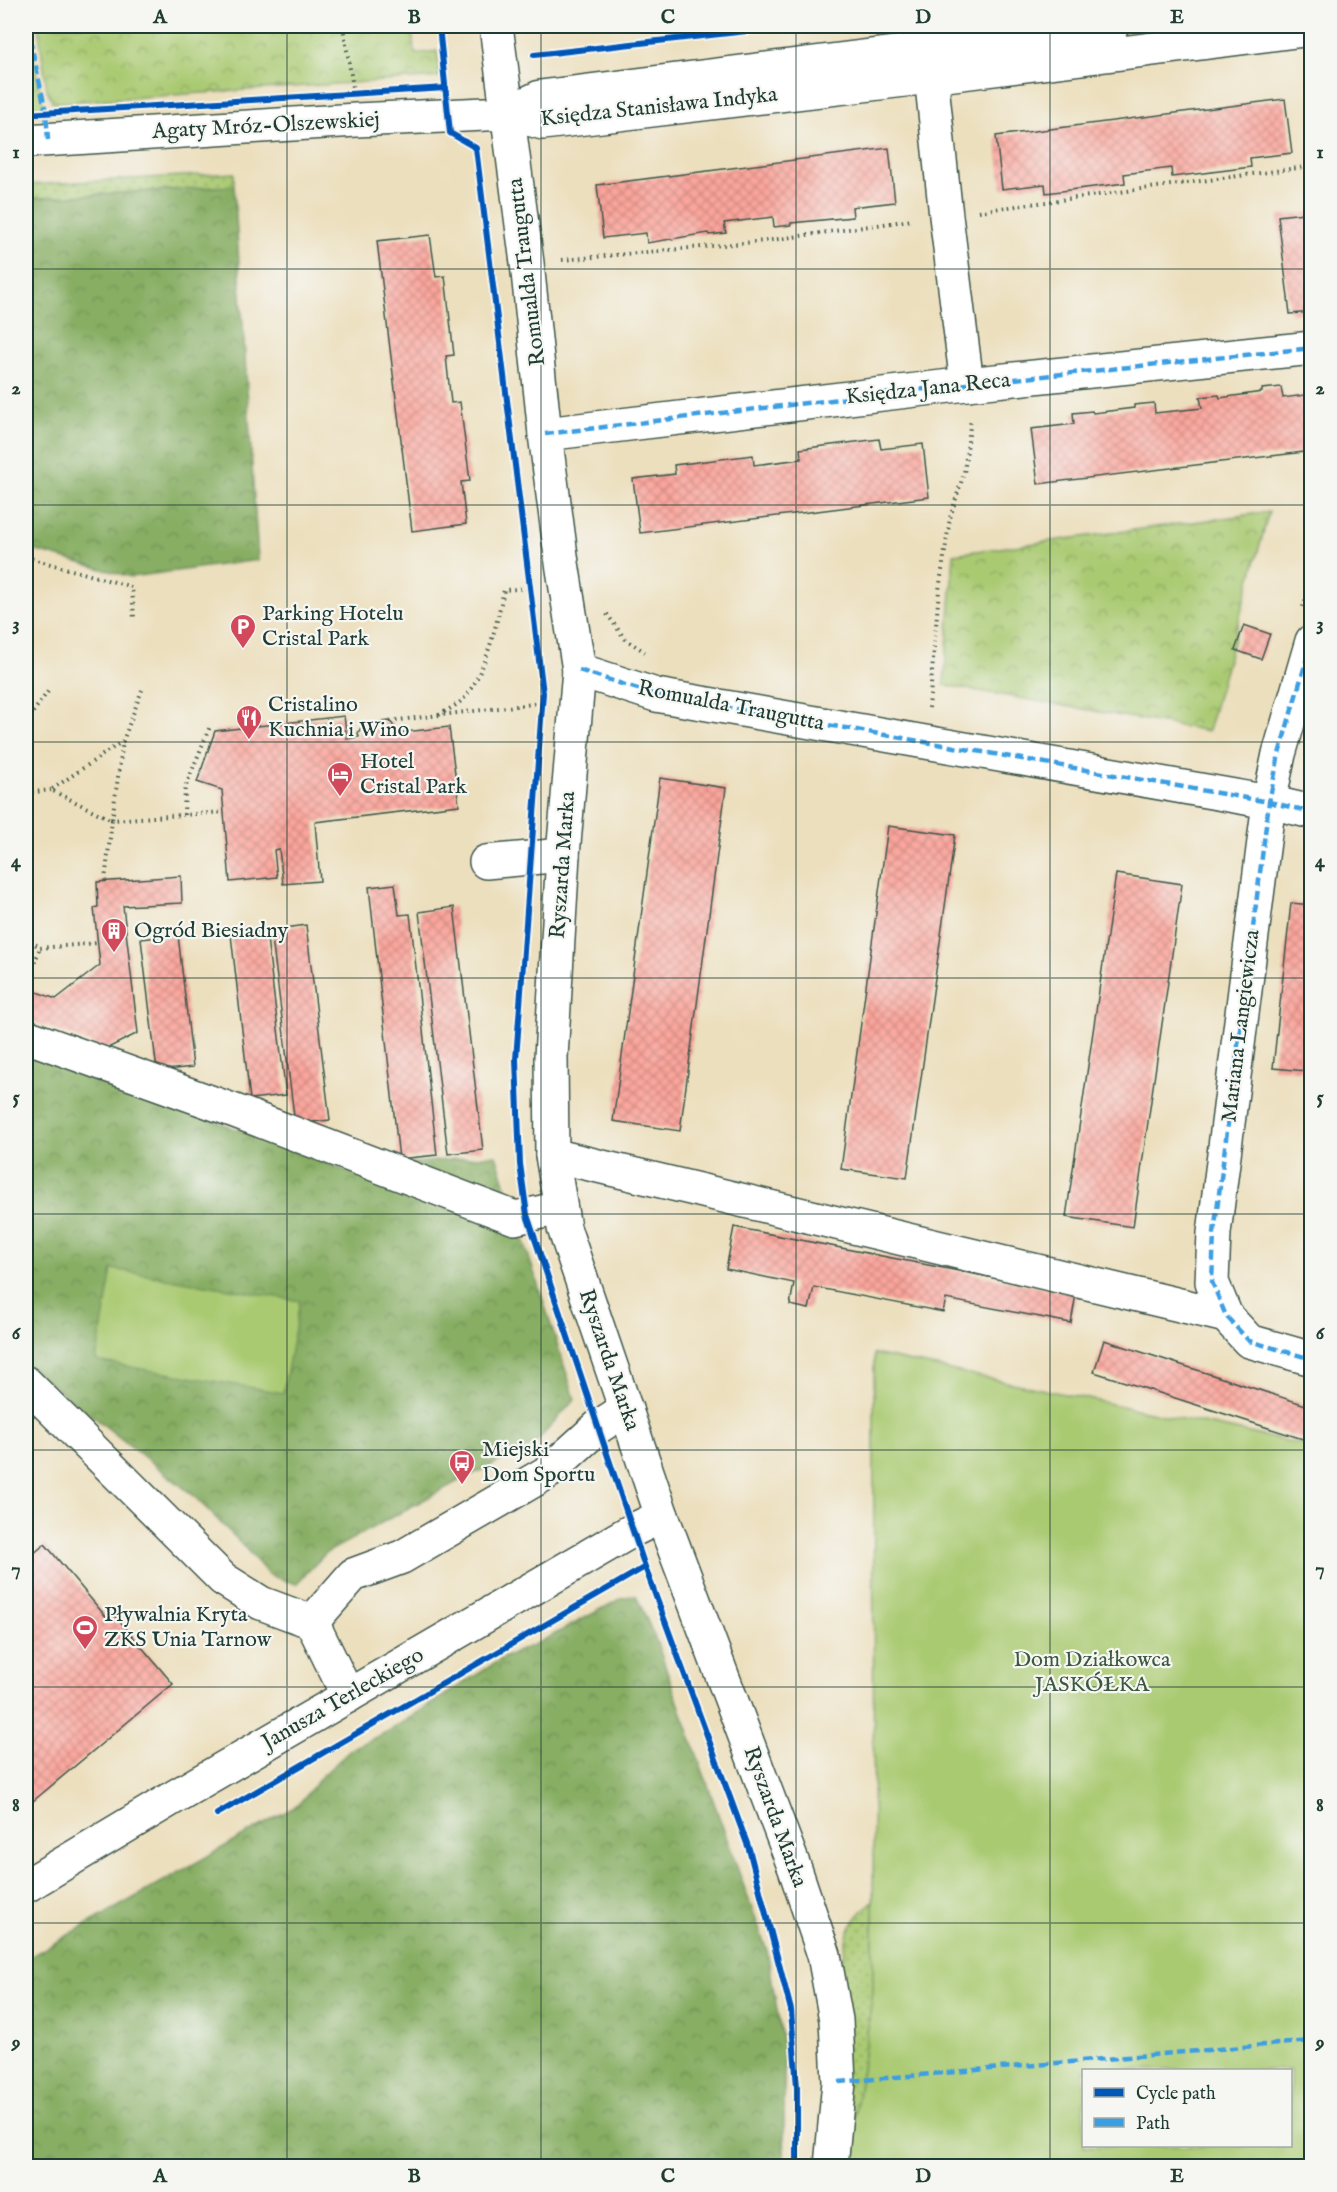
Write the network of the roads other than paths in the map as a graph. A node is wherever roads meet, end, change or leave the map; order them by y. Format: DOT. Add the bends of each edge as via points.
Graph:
graph roads {
  1 [pos="495,26"];
  2 [pos="1112,26"];
  3 [pos="1311,29"];
  4 [pos="930,63"];
  5 [pos="507,113"];
  6 [pos="26,141"];
  7 [pos="1311,348"];
  8 [pos="969,398"];
  9 [pos="545,434"];
  10 [pos="1306,627"];
  11 [pos="579,670"];
  12 [pos="1269,802"];
  13 [pos="1311,812"];
  14 [pos="563,855"];
  15 [pos="486,862"];
  16 [pos="26,1036"];
  17 [pos="552,1155"];
  18 [pos="560,1208"];
  19 [pos="1226,1316"];
  20 [pos="1311,1359"];
  21 [pos="26,1383"];
  22 [pos="626,1409"];
  23 [pos="662,1516"];
  24 [pos="312,1622"];
  25 [pos="348,1696"];
  26 [pos="26,1886"];
  27 [pos="831,2166"];
  1 -- 5 [label="street, Romualda Traugutta"];
  2 -- 4 [label="street, Księdza Stanisława Indyka"];
  3 -- 4 [label="street, Księdza Stanisława Indyka"];
  4 -- 5 [label="street, Księdza Stanisława Indyka" via="540,97"];
  4 -- 8 [label="street"];
  5 -- 6 [label="street, Agaty Mróz-Olszewskiej"];
  5 -- 9 [label="street, Romualda Traugutta"];
  7 -- 8 [label="street, Księdza Jana Reca"];
  8 -- 9 [label="street, Księdza Jana Reca"];
  9 -- 11 [label="street, Romualda Traugutta"];
  10 -- 12 [label="street, Mariana Langiewicza"];
  11 -- 12 [label="street, Romualda Traugutta" via="656,695"];
  11 -- 14 [label="street, Ryszarda Marka"];
  12 -- 13 [label="street, Romualda Traugutta"];
  12 -- 19 [label="street, Mariana Langiewicza" via="1214,1233 1212,1282"];
  14 -- 15 [label="street"];
  14 -- 17 [label="street, Ryszarda Marka" via="551,1057"];
  16 -- 18 [label="street" via="514,1218"];
  17 -- 18 [label="street, Ryszarda Marka"];
  17 -- 19 [label="street"];
  18 -- 22 [label="street, Ryszarda Marka"];
  19 -- 20 [label="street, Mariana Langiewicza" via="1250,1341"];
  21 -- 24 [label="street" via="223,1579 261,1603"];
  22 -- 23 [label="street, Ryszarda Marka"];
  22 -- 24 [label="street" via="598,1427 548,1472 402,1557 353,1575"];
  23 -- 25 [label="street, Janusza Terleckiego"];
  23 -- 27 [label="street, Ryszarda Marka" via="824,1955 836,2020 839,2082"];
  24 -- 25 [label="street"];
  25 -- 26 [label="street, Janusza Terleckiego"];
}
